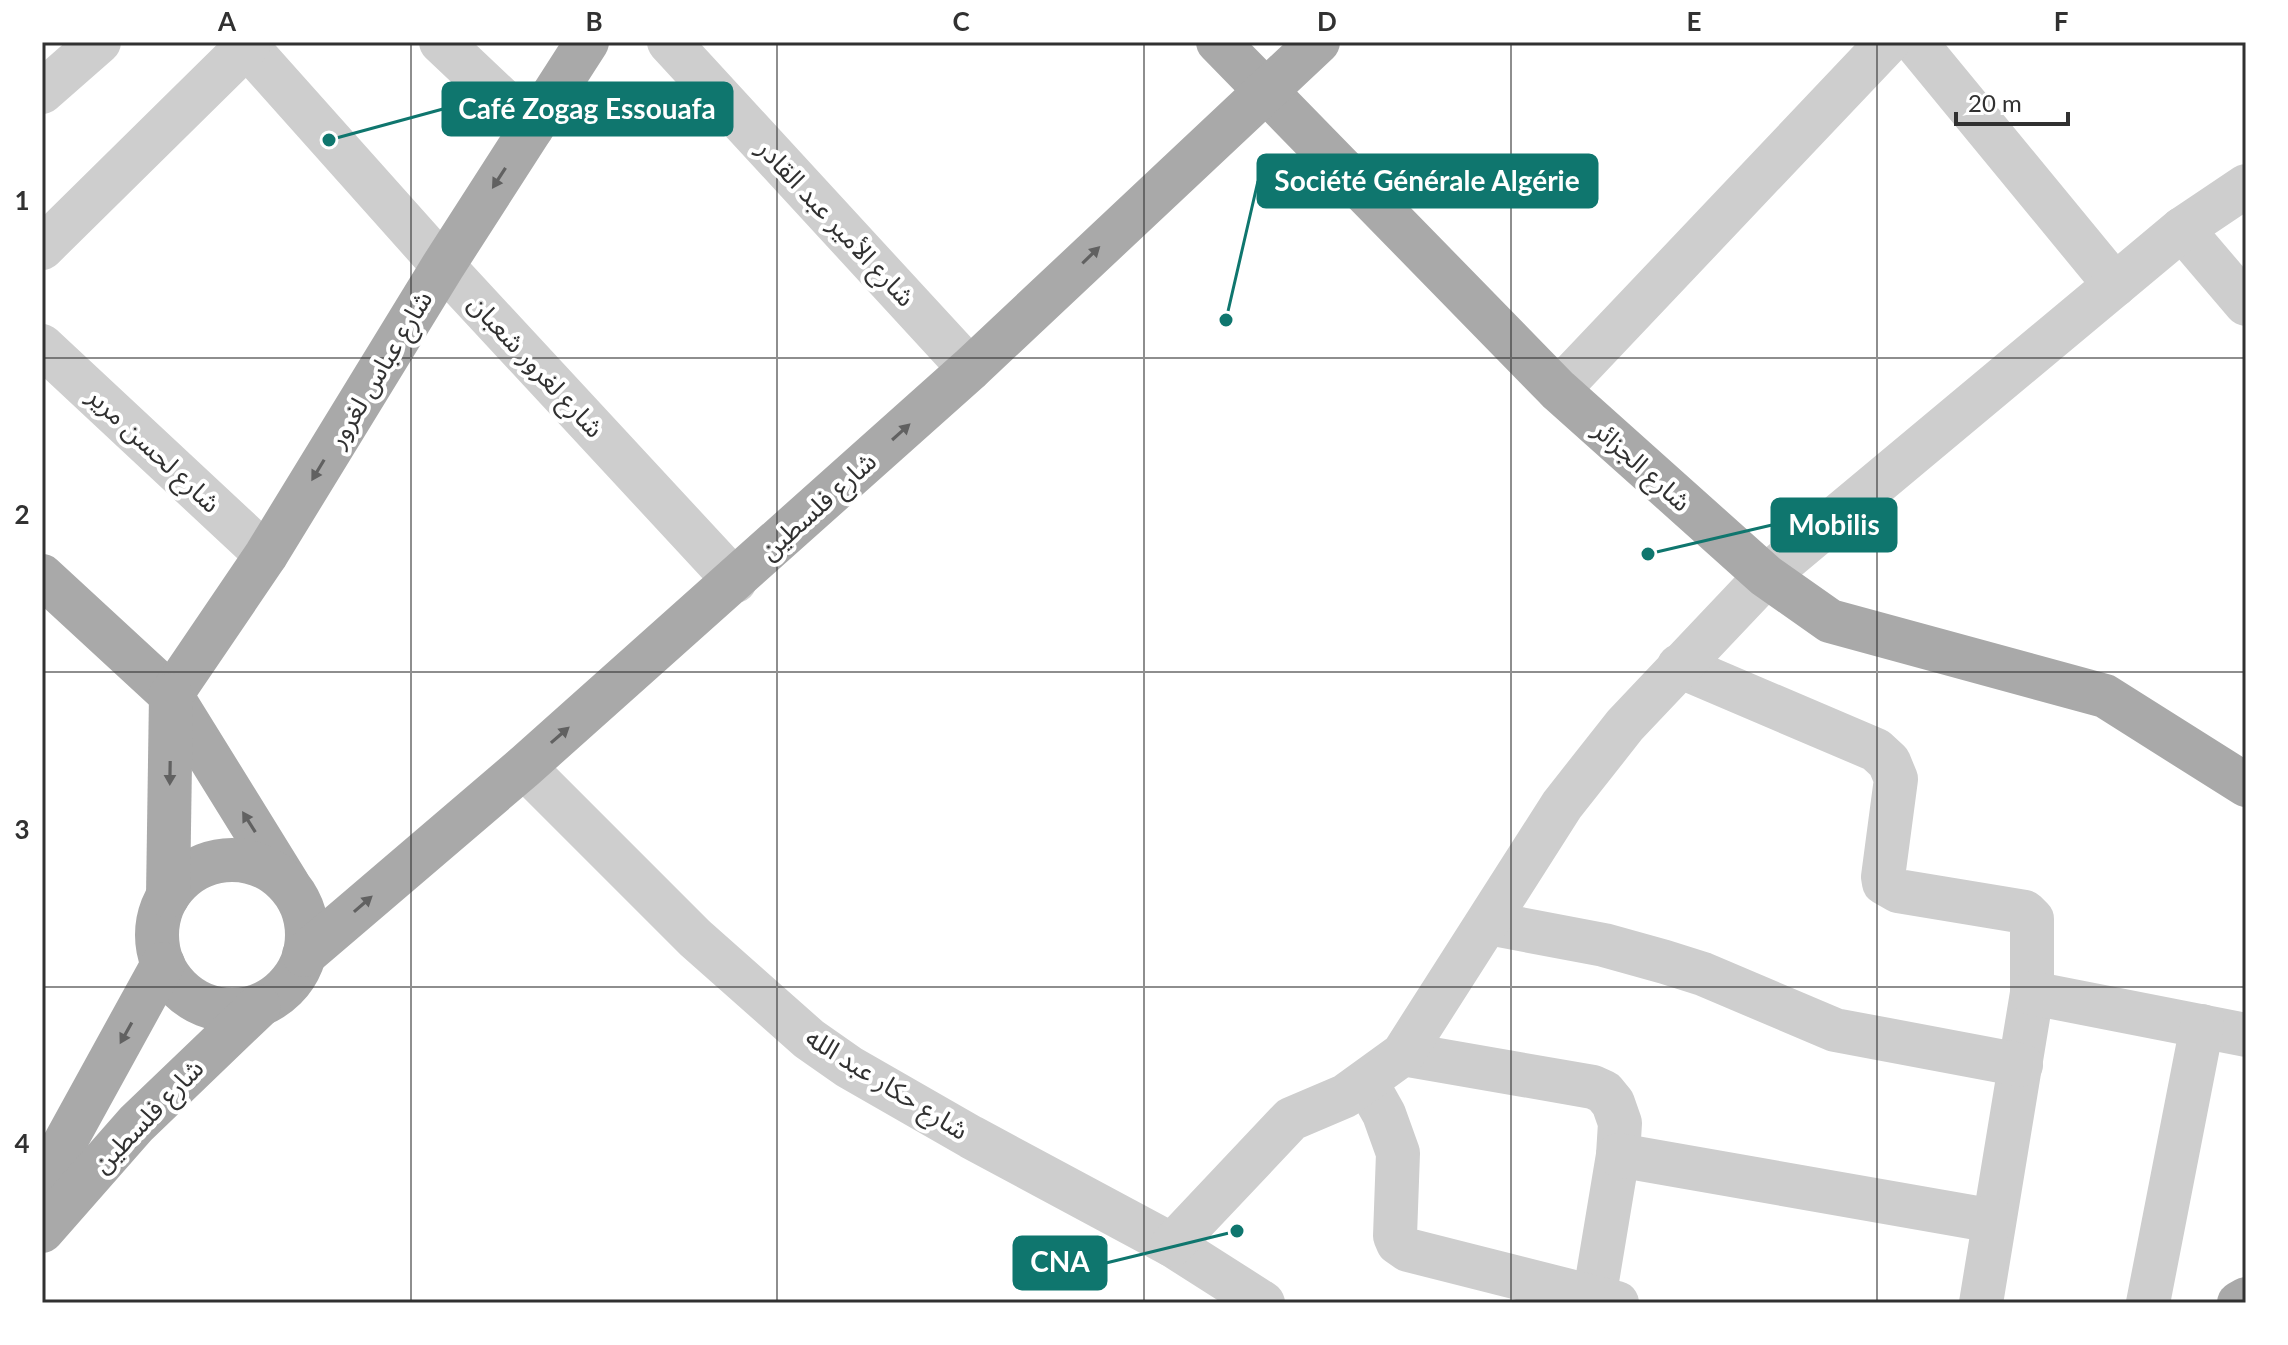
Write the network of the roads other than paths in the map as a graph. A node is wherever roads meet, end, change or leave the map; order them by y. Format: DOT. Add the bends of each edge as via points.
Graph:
graph roads {
  1 [pos="99,42"];
  2 [pos="441,42"];
  3 [pos="587,42"];
  4 [pos="669,42"];
  5 [pos="1218,42"];
  6 [pos="1318,42"];
  7 [pos="1888,42"];
  8 [pos="1915,42"];
  9 [pos="246,44"];
  10 [pos="1265,89"];
  11 [pos="42,92"];
  12 [pos="532,128"];
  13 [pos="2246,186"];
  14 [pos="2182,229"];
  15 [pos="42,248"];
  16 [pos="443,266"];
  17 [pos="2115,285"];
  18 [pos="2246,304"];
  19 [pos="42,346"];
  20 [pos="970,369"];
  21 [pos="1558,390"];
  22 [pos="266,555"];
  23 [pos="42,576"];
  24 [pos="1766,576"];
  25 [pos="735,581"];
  26 [pos="1679,666"];
  27 [pos="171,695"];
  28 [pos="524,767"];
  29 [pos="2246,785"];
  30 [pos="290,888"];
  31 [pos="168,896"];
  32 [pos="1488,923"];
  33 [pos="304,955"];
  34 [pos="163,964"];
  35 [pos="2032,993"];
  36 [pos="259,1006"];
  37 [pos="2202,1026"];
  38 [pos="2246,1035"];
  39 [pos="1403,1054"];
  40 [pos="2021,1065"];
  41 [pos="1366,1082"];
  42 [pos="1618,1155"];
  43 [pos="42,1184"];
  44 [pos="1994,1221"];
  45 [pos="42,1231"];
  46 [pos="1172,1245"];
  47 [pos="2246,1299"];
  48 [pos="1605,1301"];
  49 [pos="1263,1303"];
  50 [pos="1981,1303"];
  51 [pos="2148,1303"];
  52 [pos="2239,1303"];
  1 -- 11 [label="street"];
  2 -- 12 [label="street"];
  3 -- 12 [label="main road, شارع عباس لغرور"];
  4 -- 20 [label="street, شارع الأمير عبد القادر"];
  5 -- 10 [label="main road, شارع الجزائر"];
  6 -- 10 [label="main road, شارع فلسطين"];
  7 -- 21 [label="street"];
  8 -- 17 [label="street"];
  9 -- 15 [label="street"];
  9 -- 16 [label="street, شارع لغرور شعبان"];
  20 -- 10 [label="main road, شارع فلسطين, one-way"];
  10 -- 21 [label="main road, شارع الجزائر"];
  12 -- 16 [label="main road, شارع عباس لغرور, one-way"];
  13 -- 14 [label="street"];
  14 -- 17 [label="street"];
  14 -- 18 [label="street"];
  16 -- 22 [label="main road, شارع عباس لغرور, one-way"];
  16 -- 25 [label="street, شارع لغرور شعبان"];
  17 -- 24 [label="street"];
  19 -- 22 [label="street, شارع لحسن مرير"];
  25 -- 20 [label="main road, شارع فلسطين, one-way"];
  21 -- 24 [label="main road, شارع الجزائر"];
  22 -- 27 [label="main road, شارع عباس لغرور"];
  23 -- 27 [label="main road"];
  24 -- 26 [label="street"];
  24 -- 29 [label="main road, شارع الجزائر" via="1830,621 2105,696"];
  28 -- 25 [label="main road, شارع فلسطين, one-way"];
  26 -- 32 [label="street" via="1562,805"];
  26 -- 35 [label="street" via="1876,750 1889,762 1896,779 1884,883 1898,891 2030,915"];
  30 -- 27 [label="main road, one-way"];
  27 -- 31 [label="main road, one-way"];
  33 -- 28 [label="main road, شارع فلسطين, one-way"];
  28 -- 46 [label="street, شارع حكار عبد الله" via="695,938 809,1039 971,1137"];
  30 -- 31 [label="main road" via="273,872 227,860 183,878"];
  30 -- 33 [label="main road" via="307,931"];
  31 -- 34 [label="main road" via="157,942"];
  32 -- 39 [label="street"];
  32 -- 40 [label="street" via="1665,962 1835,1030"];
  33 -- 36 [label="main road" via="295,976"];
  34 -- 36 [label="main road" via="192,999 236,1011"];
  34 -- 43 [label="main road, شارع فلسطين, one-way"];
  35 -- 37 [label="street"];
  35 -- 40 [label="street"];
  36 -- 45 [label="main road, شارع فلسطين" via="136,1124"];
  37 -- 38 [label="street"];
  37 -- 51 [label="street"];
  39 -- 41 [label="street"];
  39 -- 42 [label="street" via="1604,1092 1619,1116"];
  40 -- 44 [label="street"];
  41 -- 46 [label="street" via="1291,1119"];
  41 -- 48 [label="street" via="1396,1140 1398,1243 1408,1250"];
  42 -- 44 [label="street"];
  42 -- 48 [label="street"];
  44 -- 50 [label="street"];
  46 -- 49 [label="street, شارع حكار عبد الله"];
  47 -- 52 [label="main road"];
}
